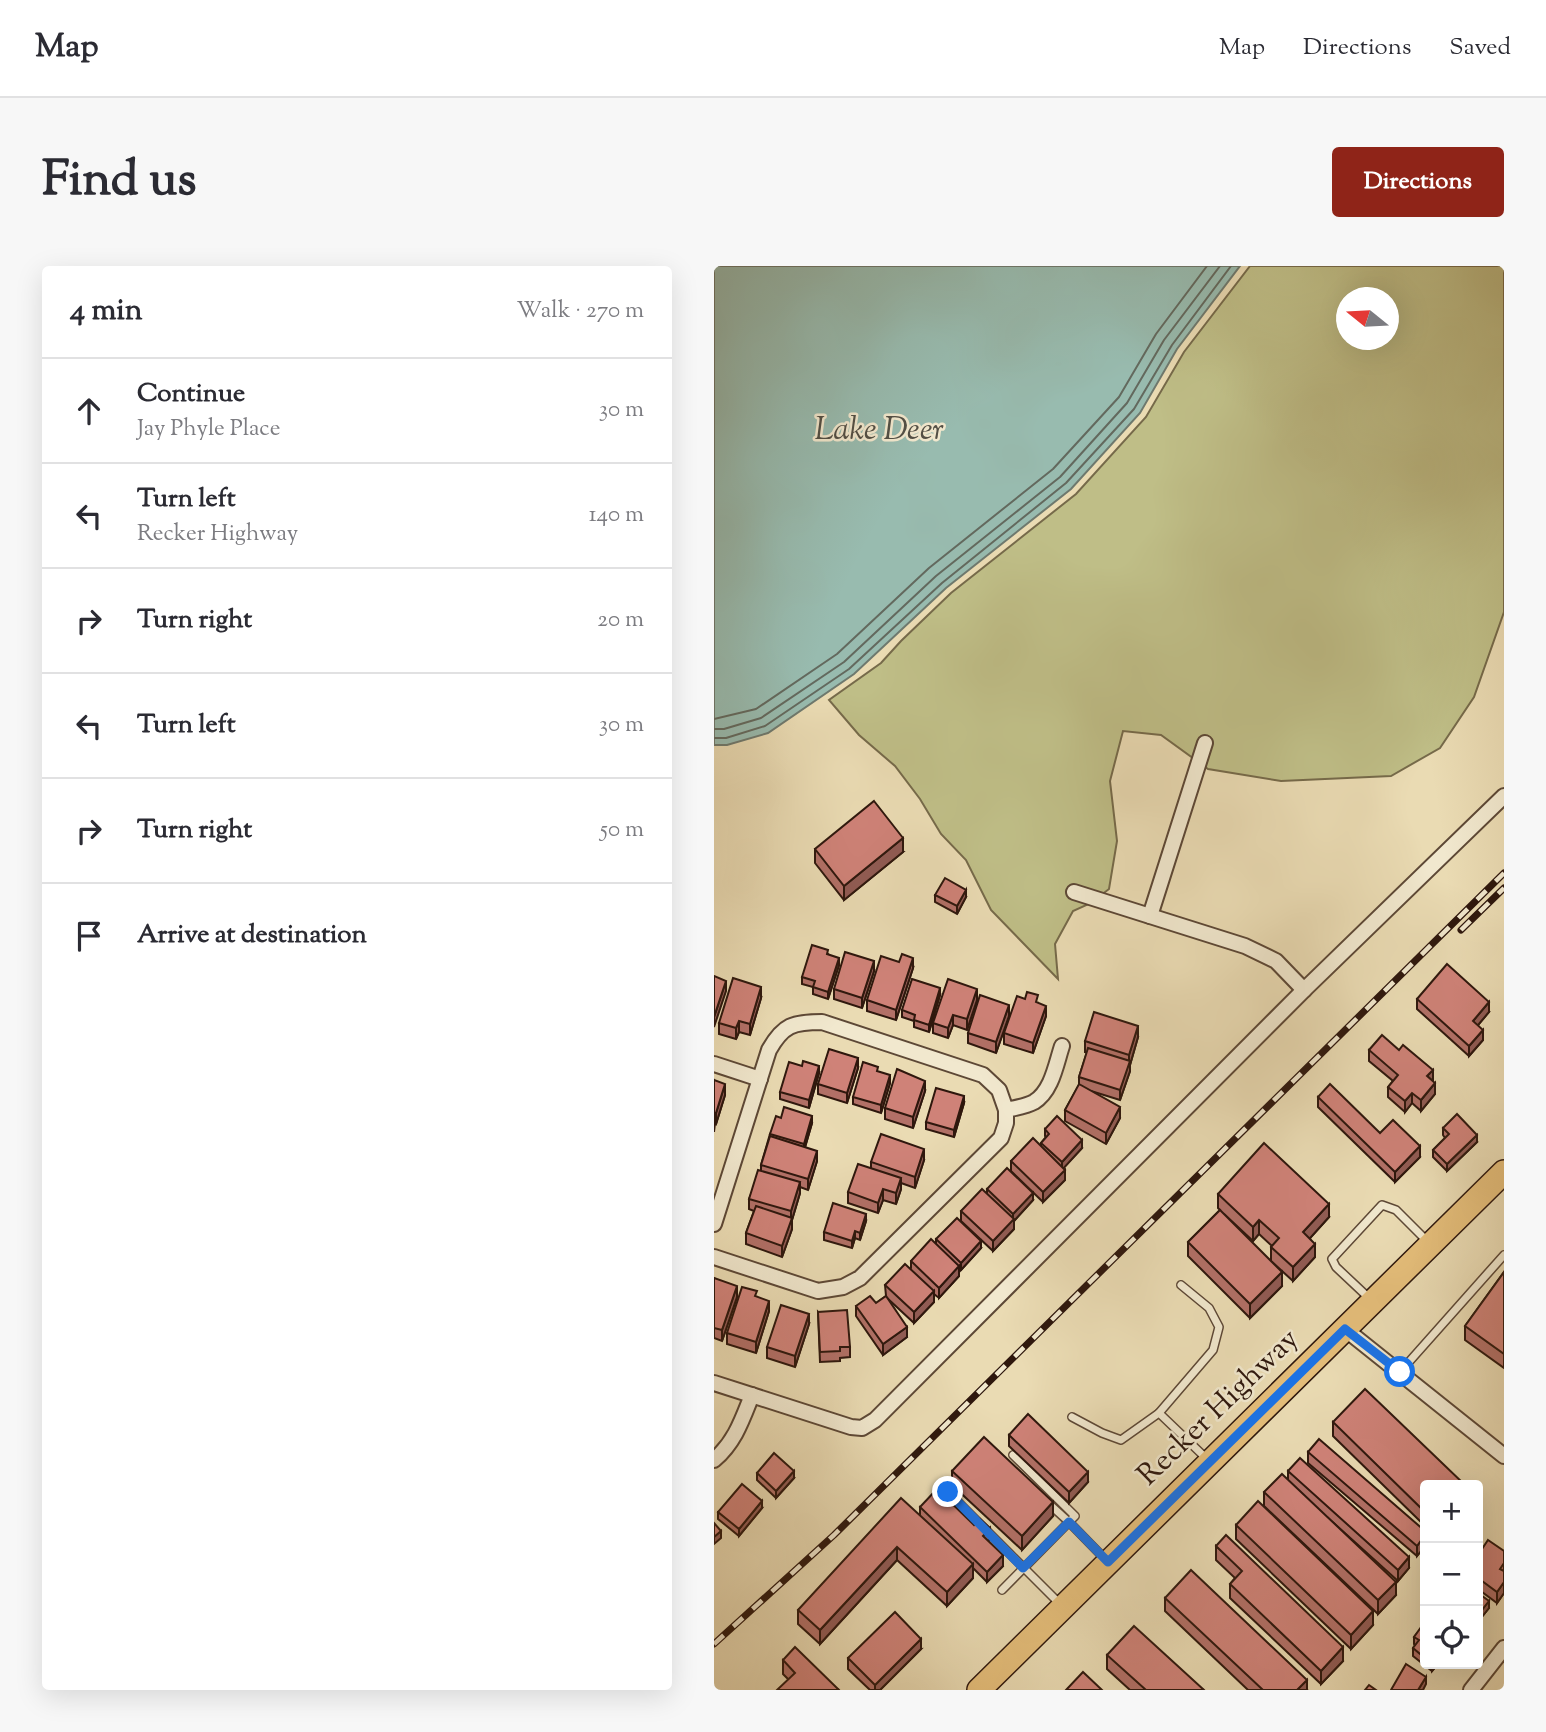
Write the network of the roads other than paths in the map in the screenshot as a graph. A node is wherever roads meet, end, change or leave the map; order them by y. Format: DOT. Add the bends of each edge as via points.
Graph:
graph roads {
  1 [pos="1205,743"];
  2 [pos="1504,796"];
  3 [pos="1074,892"];
  4 [pos="1150,916"];
  5 [pos="1304,990"];
  6 [pos="1062,1046"];
  7 [pos="714,1064"];
  8 [pos="760,1079"];
  9 [pos="1006,1110"];
  10 [pos="1504,1172"];
  11 [pos="714,1223"];
  12 [pos="1431,1245"];
  13 [pos="1504,1255"];
  14 [pos="714,1257"];
  15 [pos="1181,1285"];
  16 [pos="1373,1302"];
  17 [pos="1345,1329"];
  18 [pos="1400,1372"];
  19 [pos="714,1383"];
  20 [pos="752,1395"];
  21 [pos="1159,1413"];
  22 [pos="1072,1417"];
  23 [pos="1013,1455"];
  24 [pos="1504,1455"];
  25 [pos="714,1460"];
  26 [pos="1209,1461"];
  27 [pos="948,1492"];
  28 [pos="1041,1496"];
  29 [pos="1069,1522"];
  30 [pos="1108,1562"];
  31 [pos="1023,1568"];
  32 [pos="1002,1590"];
  33 [pos="1063,1607"];
  34 [pos="1504,1648"];
  35 [pos="979,1690"];
  36 [pos="1471,1690"];
  1 -- 4 [label="street"];
  2 -- 5 [label="street"];
  3 -- 4 [label="street"];
  4 -- 5 [label="street" via="1245,946 1276,961"];
  5 -- 20 [label="street" via="875,1420 862,1428 851,1427"];
  6 -- 9 [label="street" via="1042,1093 1034,1102"];
  7 -- 8 [label="street"];
  8 -- 9 [label="street" via="779,1033 798,1022 822,1022 983,1075 999,1090"];
  8 -- 11 [label="street"];
  9 -- 14 [label="street" via="1001,1138 860,1278 843,1287 818,1291"];
  10 -- 12 [label="main road, Recker Highway"];
  12 -- 16 [label="main road, Recker Highway"];
  12 -- 16 [label="lane" via="1396,1210 1382,1205 1332,1259"];
  13 -- 18 [label="lane"];
  15 -- 21 [label="lane" via="1209,1308 1219,1327 1213,1350"];
  16 -- 17 [label="main road, Recker Highway"];
  17 -- 18 [label="street"];
  17 -- 26 [label="main road, Recker Highway"];
  18 -- 24 [label="street"];
  19 -- 20 [label="street"];
  20 -- 25 [label="street" via="737,1433"];
  21 -- 22 [label="lane" via="1121,1440"];
  21 -- 26 [label="lane"];
  23 -- 29 [label="lane" via="1075,1516"];
  26 -- 30 [label="main road, Recker Highway"];
  27 -- 31 [label="lane"];
  28 -- 29 [label="lane"];
  29 -- 30 [label="lane"];
  29 -- 31 [label="lane"];
  30 -- 33 [label="main road, Recker Highway"];
  31 -- 32 [label="lane"];
  31 -- 33 [label="lane"];
  33 -- 35 [label="main road, Recker Highway"];
  34 -- 36 [label="street"];
}
